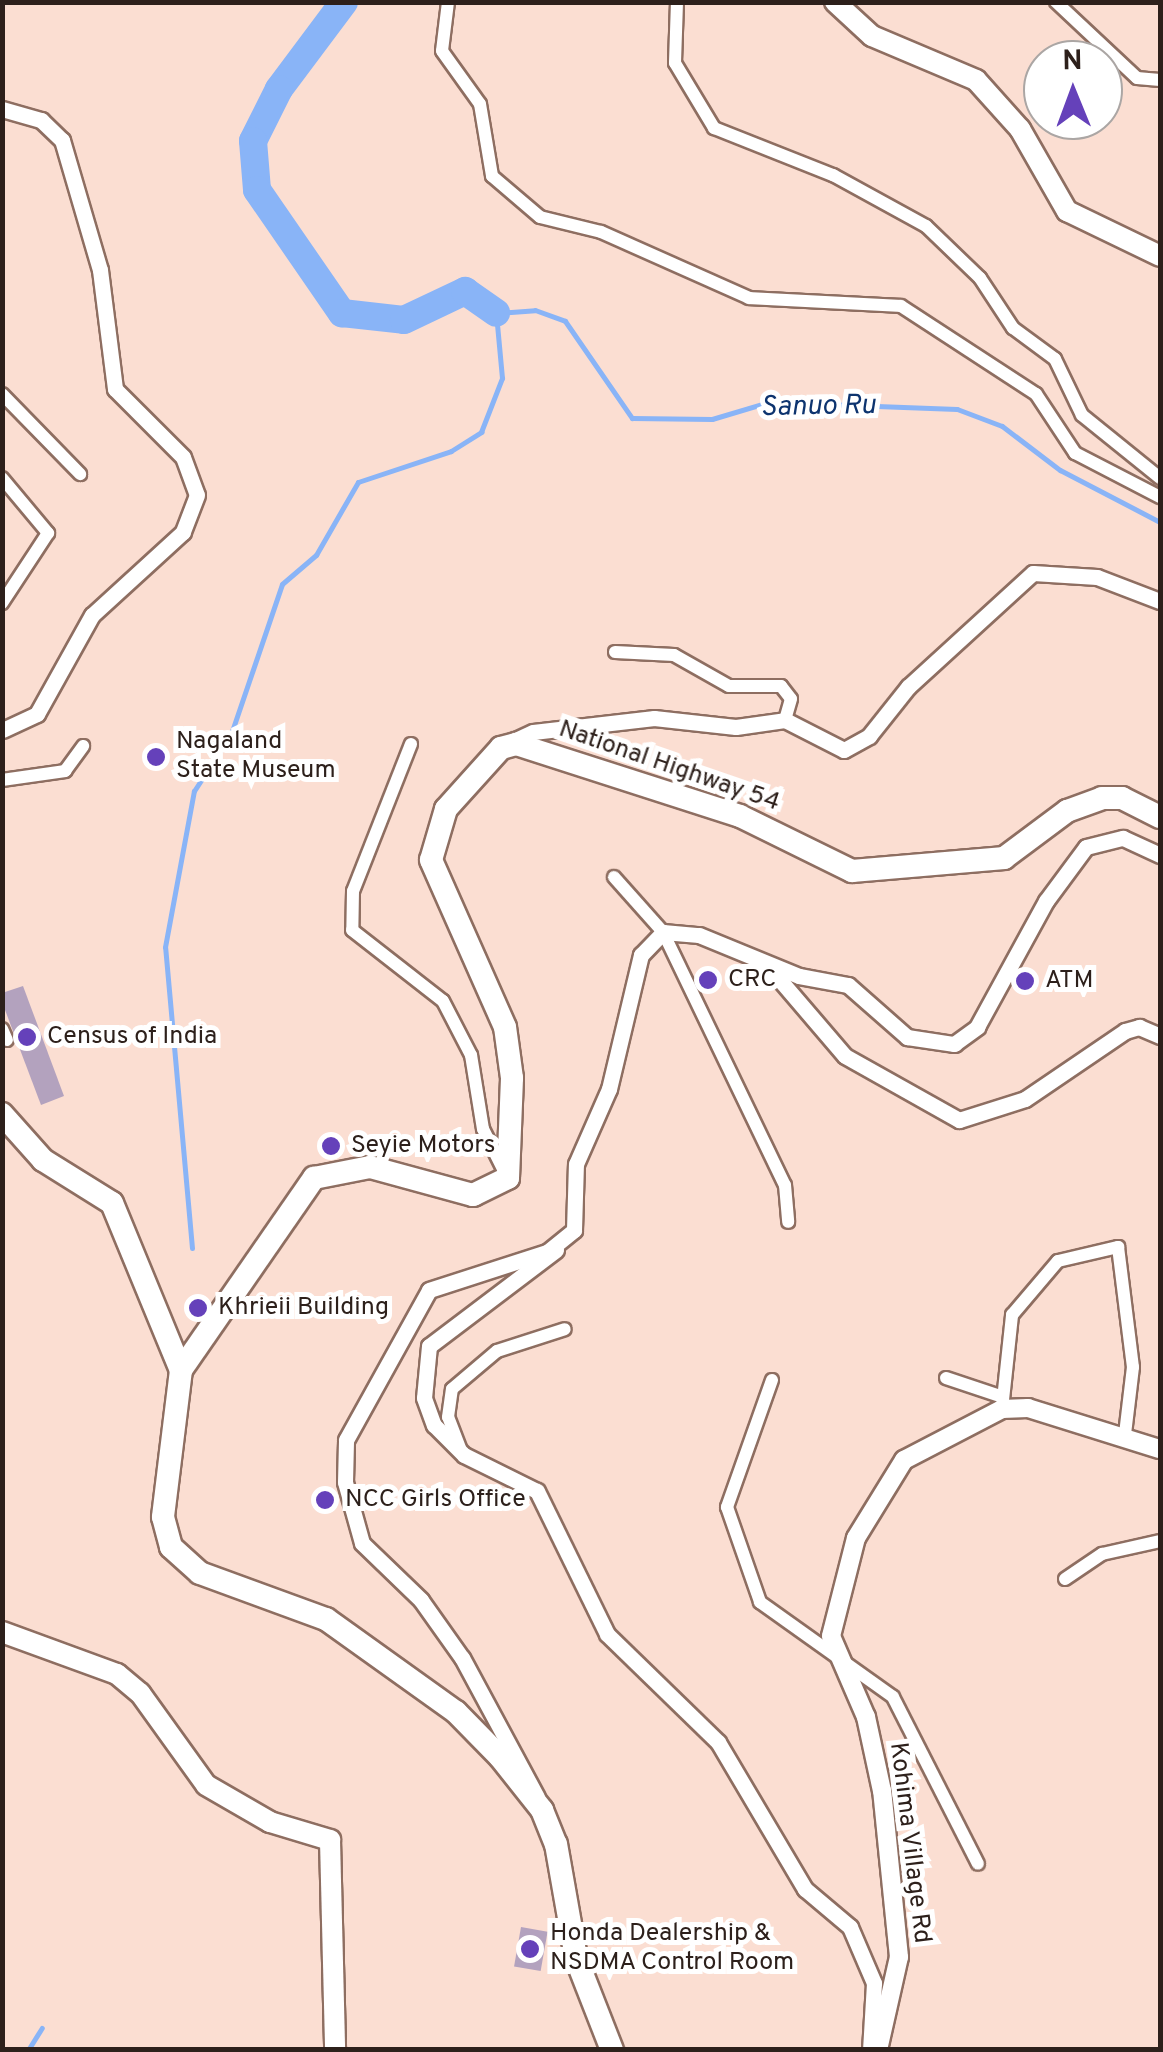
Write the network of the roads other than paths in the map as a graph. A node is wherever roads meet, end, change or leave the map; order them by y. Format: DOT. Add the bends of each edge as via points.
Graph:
graph roads {
  1 [pos="448,2"];
  2 [pos="678,2"];
  3 [pos="835,2"];
  4 [pos="1056,2"];
  5 [pos="1160,80"];
  6 [pos="2,109"];
  7 [pos="1160,256"];
  8 [pos="2,394"];
  9 [pos="80,474"];
  10 [pos="2,478"];
  11 [pos="1160,478"];
  12 [pos="1160,497"];
  13 [pos="1160,601"];
  14 [pos="2,603"];
  15 [pos="615,652"];
  16 [pos="785,720"];
  17 [pos="2,730"];
  18 [pos="411,744"];
  19 [pos="83,746"];
  20 [pos="501,748"];
  21 [pos="2,780"];
  22 [pos="1160,817"];
  23 [pos="1160,855"];
  24 [pos="614,877"];
  25 [pos="662,932"];
  26 [pos="758,956"];
  27 [pos="1160,1036"];
  28 [pos="5,1127"];
  29 [pos="508,1178"];
  30 [pos="788,1222"];
  31 [pos="561,1245"];
  32 [pos="565,1330"];
  33 [pos="181,1370"];
  34 [pos="946,1378"];
  35 [pos="772,1380"];
  36 [pos="1002,1403"];
  37 [pos="1125,1434"];
  38 [pos="1160,1448"];
  39 [pos="464,1455"];
  40 [pos="1160,1540"];
  41 [pos="1065,1579"];
  42 [pos="2,1632"];
  43 [pos="841,1662"];
  44 [pos="542,1810"];
  45 [pos="978,1864"];
  46 [pos="335,2050"];
  47 [pos="612,2050"];
  48 [pos="874,2050"];
  1 -- 12 [label="street" via="442,51 480,104 492,176 540,217 601,232 748,298 901,306 1036,394 1075,454"];
  2 -- 11 [label="street" via="674,63 714,128 832,175 926,226 980,278 1012,328 1055,360 1082,415"];
  3 -- 7 [label="main road" via="872,36 976,80 1020,128 1067,211"];
  4 -- 5 [label="street" via="1137,78"];
  6 -- 17 [label="street" via="40,120 62,140 100,270 115,389 183,457 197,494 184,532 92,615 38,714"];
  8 -- 9 [label="street"];
  10 -- 14 [label="street" via="48,533"];
  13 -- 16 [label="street" via="1097,577 1033,574 856,745 830,749"];
  15 -- 16 [label="street" via="674,655 728,686 781,686 791,699"];
  16 -- 20 [label="street" via="736,726 654,718 533,732"];
  18 -- 29 [label="street" via="353,890 352,930 442,1001 471,1055 484,1129"];
  19 -- 21 [label="street" via="65,771"];
  20 -- 22 [label="highway, National Highway 54" via="516,744 740,816 852,871 1004,858 1067,811 1102,798 1122,798"];
  20 -- 29 [label="highway" via="446,809 431,860 504,1028 512,1078"];
  23 -- 26 [label="street" via="1124,838 1086,848 1046,901 977,1027 954,1044 907,1037 848,985 799,976"];
  24 -- 25 [label="street"];
  25 -- 26 [label="street" via="699,935"];
  25 -- 30 [label="street" via="786,1185"];
  25 -- 31 [label="street" via="632,975 609,1088 576,1164 574,1230"];
  26 -- 27 [label="street" via="845,1056 959,1120 1025,1099 1125,1032 1139,1027"];
  28 -- 33 [label="highway" via="112,1204"];
  29 -- 33 [label="highway" via="473,1195 370,1167 314,1178"];
  31 -- 39 [label="street" via="429,1346 424,1398 434,1425"];
  31 -- 44 [label="street" via="428,1290 354,1422 344,1460 362,1543 421,1600 462,1658 528,1769"];
  32 -- 39 [label="street" via="498,1351 452,1389 448,1416"];
  33 -- 44 [label="highway" via="163,1516 180,1559 298,1604 381,1655 456,1712"];
  34 -- 36 [label="street"];
  35 -- 43 [label="street" via="727,1520 760,1602"];
  36 -- 37 [label="main road"];
  36 -- 37 [label="street" via="1012,1314 1058,1261 1118,1247 1133,1368"];
  36 -- 43 [label="main road, Kohima Village Rd" via="904,1460 886,1485 837,1594 831,1636"];
  37 -- 38 [label="main road"];
  39 -- 48 [label="street" via="537,1491 607,1634 718,1742 805,1889 850,1927 874,1984"];
  40 -- 41 [label="street" via="1102,1554"];
  42 -- 46 [label="main road" via="117,1674 140,1692 206,1786 270,1822 330,1840"];
  43 -- 45 [label="street" via="905,1711"];
  43 -- 48 [label="main road, Kohima Village Rd" via="876,1754 899,1957"];
  44 -- 47 [label="highway" via="562,1866 576,1958"];
}
